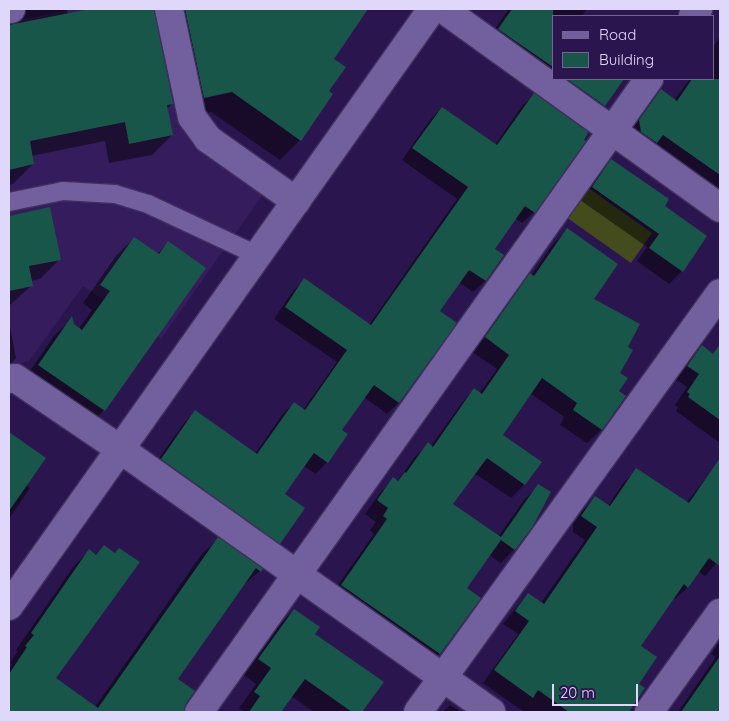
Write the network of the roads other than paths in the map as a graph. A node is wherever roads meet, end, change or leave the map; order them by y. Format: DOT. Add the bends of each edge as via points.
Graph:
graph roads {
  1 [pos="169,9"];
  2 [pos="432,9"];
  3 [pos="443,9"];
  4 [pos="648,80"];
  5 [pos="612,130"];
  6 [pos="296,201"];
  7 [pos="9,202"];
  8 [pos="720,208"];
  9 [pos="257,255"];
  10 [pos="720,293"];
  11 [pos="9,379"];
  12 [pos="120,449"];
  13 [pos="297,575"];
  14 [pos="9,606"];
  15 [pos="720,613"];
  16 [pos="442,678"];
  17 [pos="199,712"];
  18 [pos="418,712"];
  19 [pos="491,712"];
  20 [pos="649,712"];
  1 -- 6 [label="street" via="192,117 208,139"];
  2 -- 6 [label="street"];
  3 -- 5 [label="street"];
  4 -- 5 [label="street"];
  5 -- 8 [label="street"];
  5 -- 13 [label="street"];
  6 -- 9 [label="street"];
  7 -- 9 [label="lane" via="62,191 115,194 148,204"];
  9 -- 12 [label="street"];
  10 -- 16 [label="street"];
  11 -- 12 [label="street" via="15,378"];
  12 -- 13 [label="street"];
  12 -- 14 [label="street"];
  13 -- 16 [label="street"];
  13 -- 17 [label="street"];
  15 -- 20 [label="street"];
  16 -- 18 [label="street"];
  16 -- 19 [label="street"];
}
